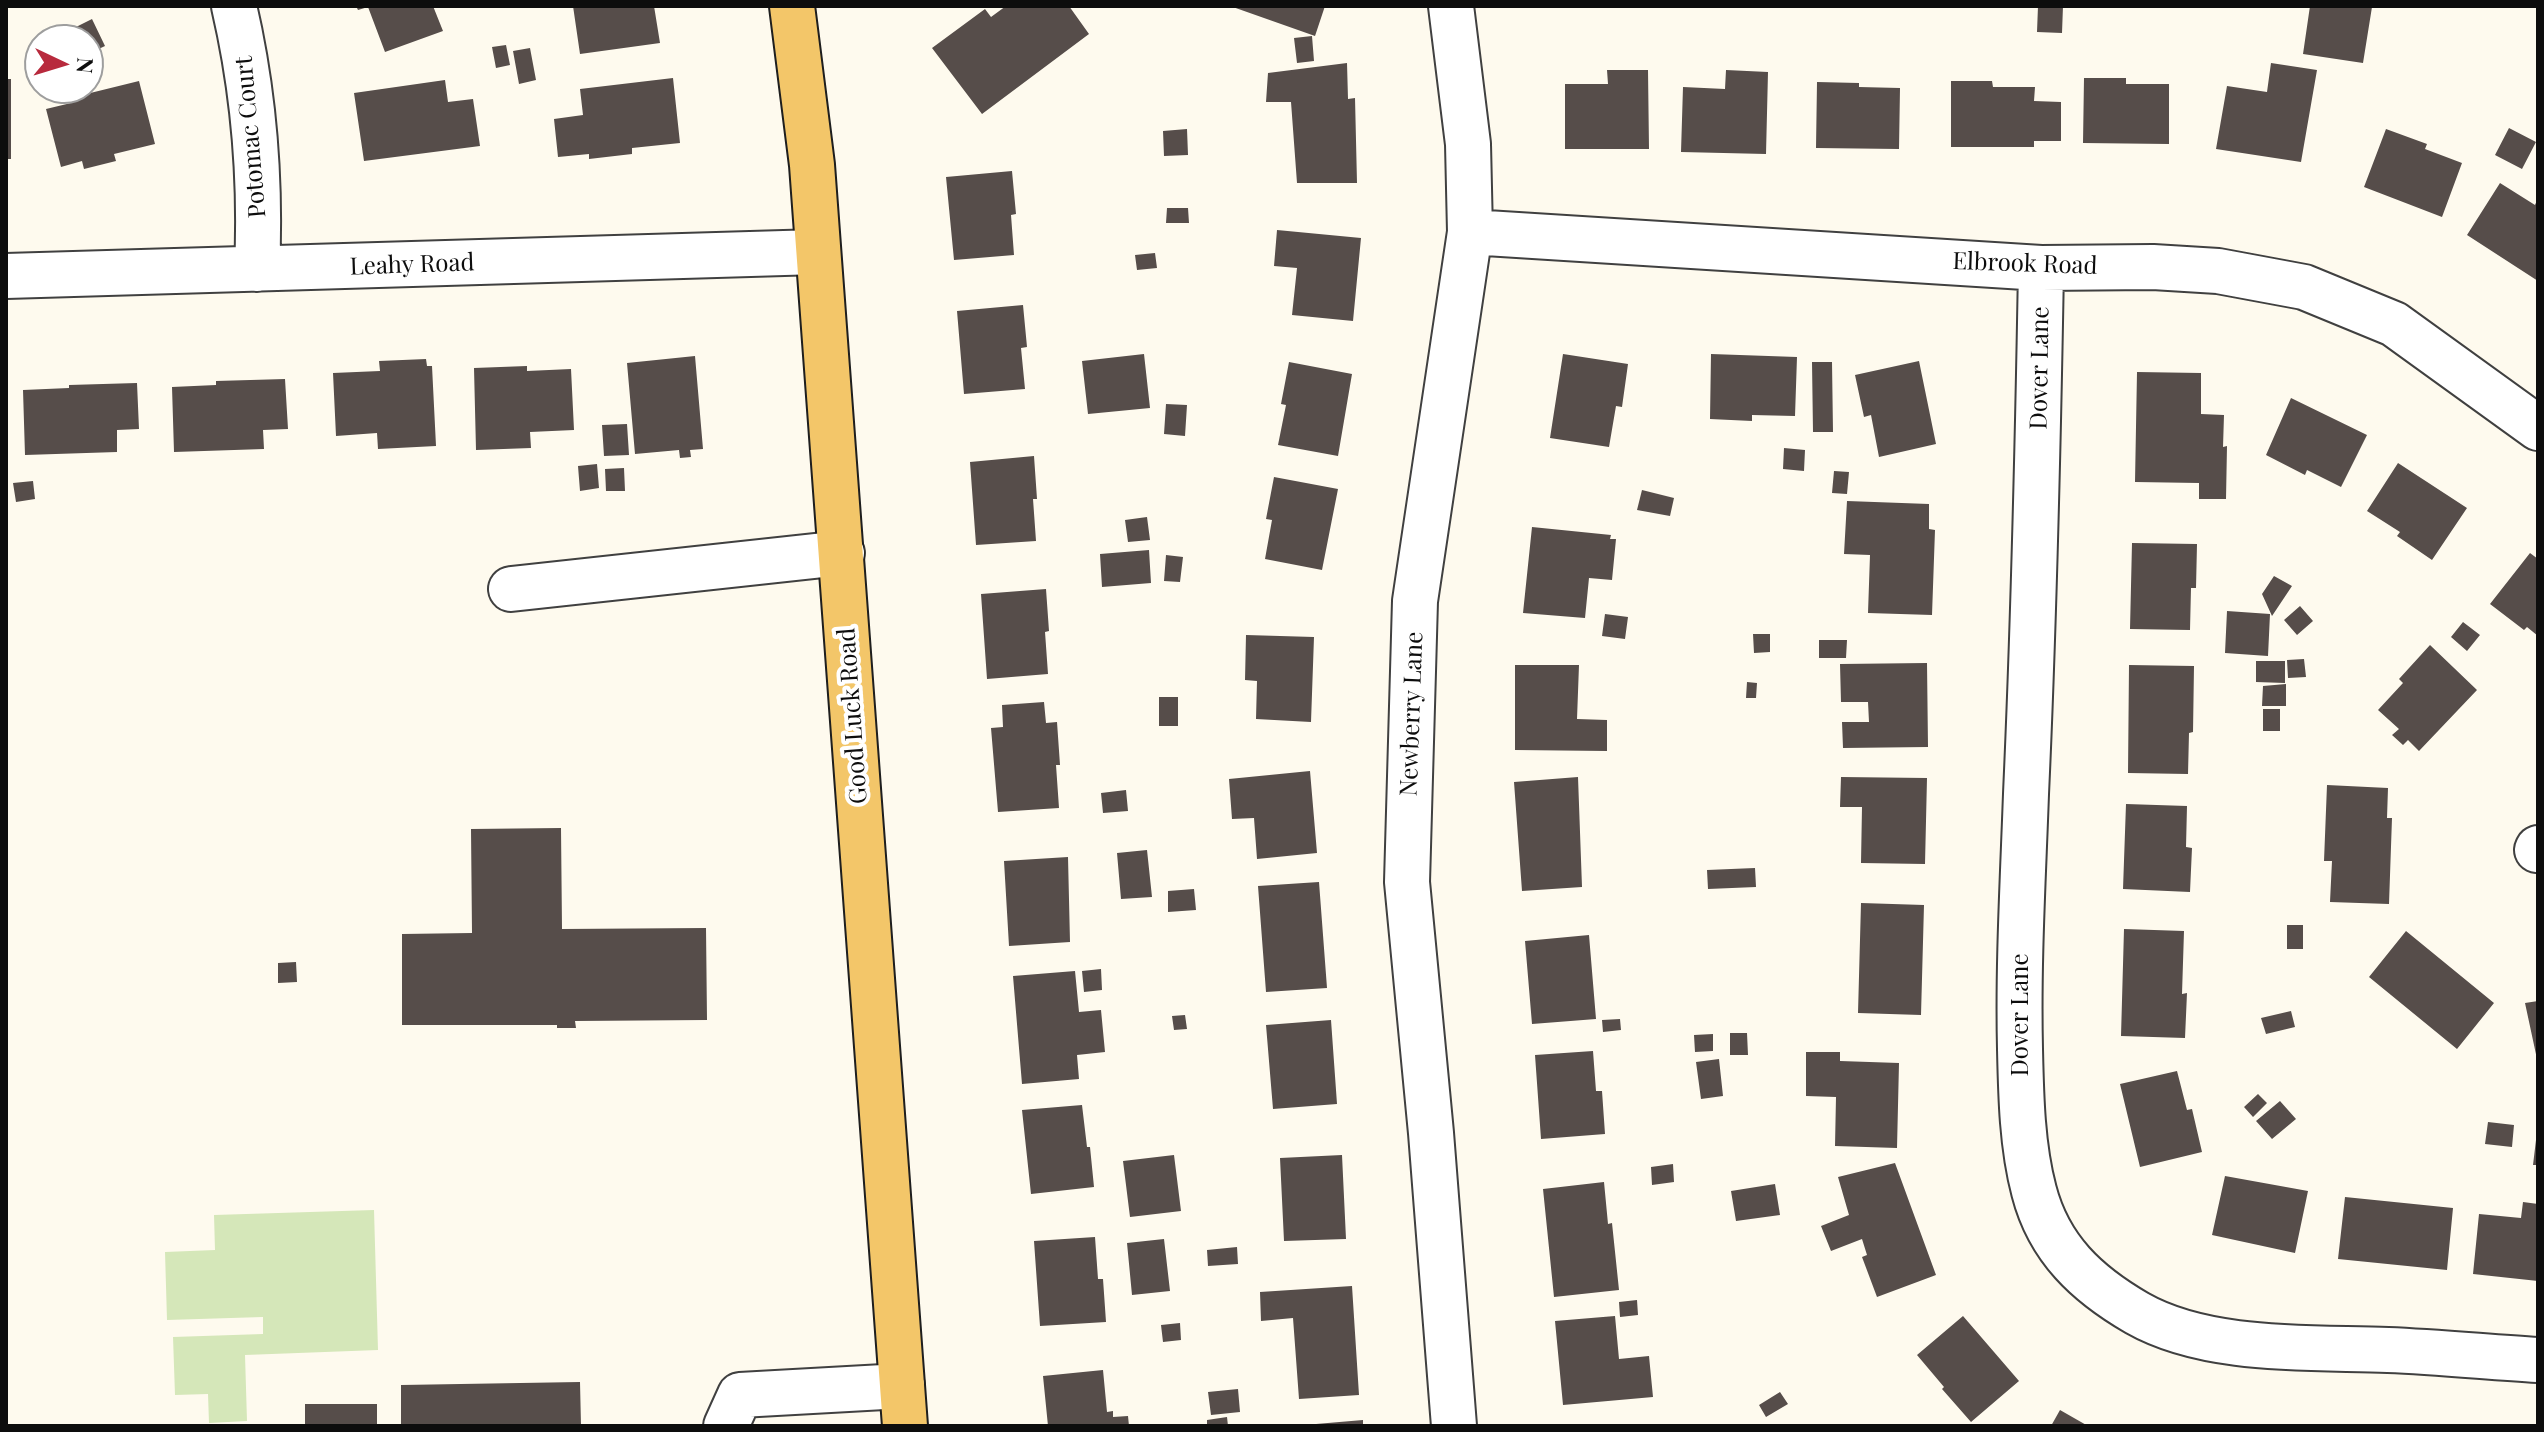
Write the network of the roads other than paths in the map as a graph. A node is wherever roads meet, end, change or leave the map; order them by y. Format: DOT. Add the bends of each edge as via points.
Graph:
graph roads {
  1 [pos="234,6"];
  2 [pos="792,6"];
  3 [pos="1451,6"];
  4 [pos="1470,232"];
  5 [pos="818,252"];
  6 [pos="2041,268"];
  7 [pos="257,269"];
  8 [pos="6,276"];
  9 [pos="2538,428"];
  10 [pos="842,553"];
  11 [pos="511,589"];
  12 [pos="2538,1360"];
  13 [pos="903,1406"];
  14 [pos="791,1409"];
  15 [pos="726,1426"];
  16 [pos="1454,1426"];
  1 -- 7 [label="street, Potomac Court" via="247,64 259,214"];
  2 -- 5 [label="main road, Good Luck Road"];
  3 -- 4 [label="street, Newberry Lane" via="1468,144"];
  4 -- 6 [label="street, Elbrook Road"];
  4 -- 16 [label="street, Newberry Lane" via="1415,601 1407,882"];
  5 -- 7 [label="street, Leahy Road"];
  5 -- 10 [label="main road, Good Luck Road"];
  6 -- 9 [label="street, Elbrook Road" via="2218,271 2304,287 2394,324"];
  6 -- 12 [label="street, Dover Lane" via="2019,1025 2024,1134 2033,1190 2051,1237 2088,1281 2142,1316 2186,1332 2280,1347"];
  7 -- 8 [label="street, Leahy Road"];
  10 -- 11 [label="street"];
  10 -- 13 [label="main road, Good Luck Road"];
  13 -- 14 [label="street"];
  14 -- 15 [label="street" via="740,1395"];
}
